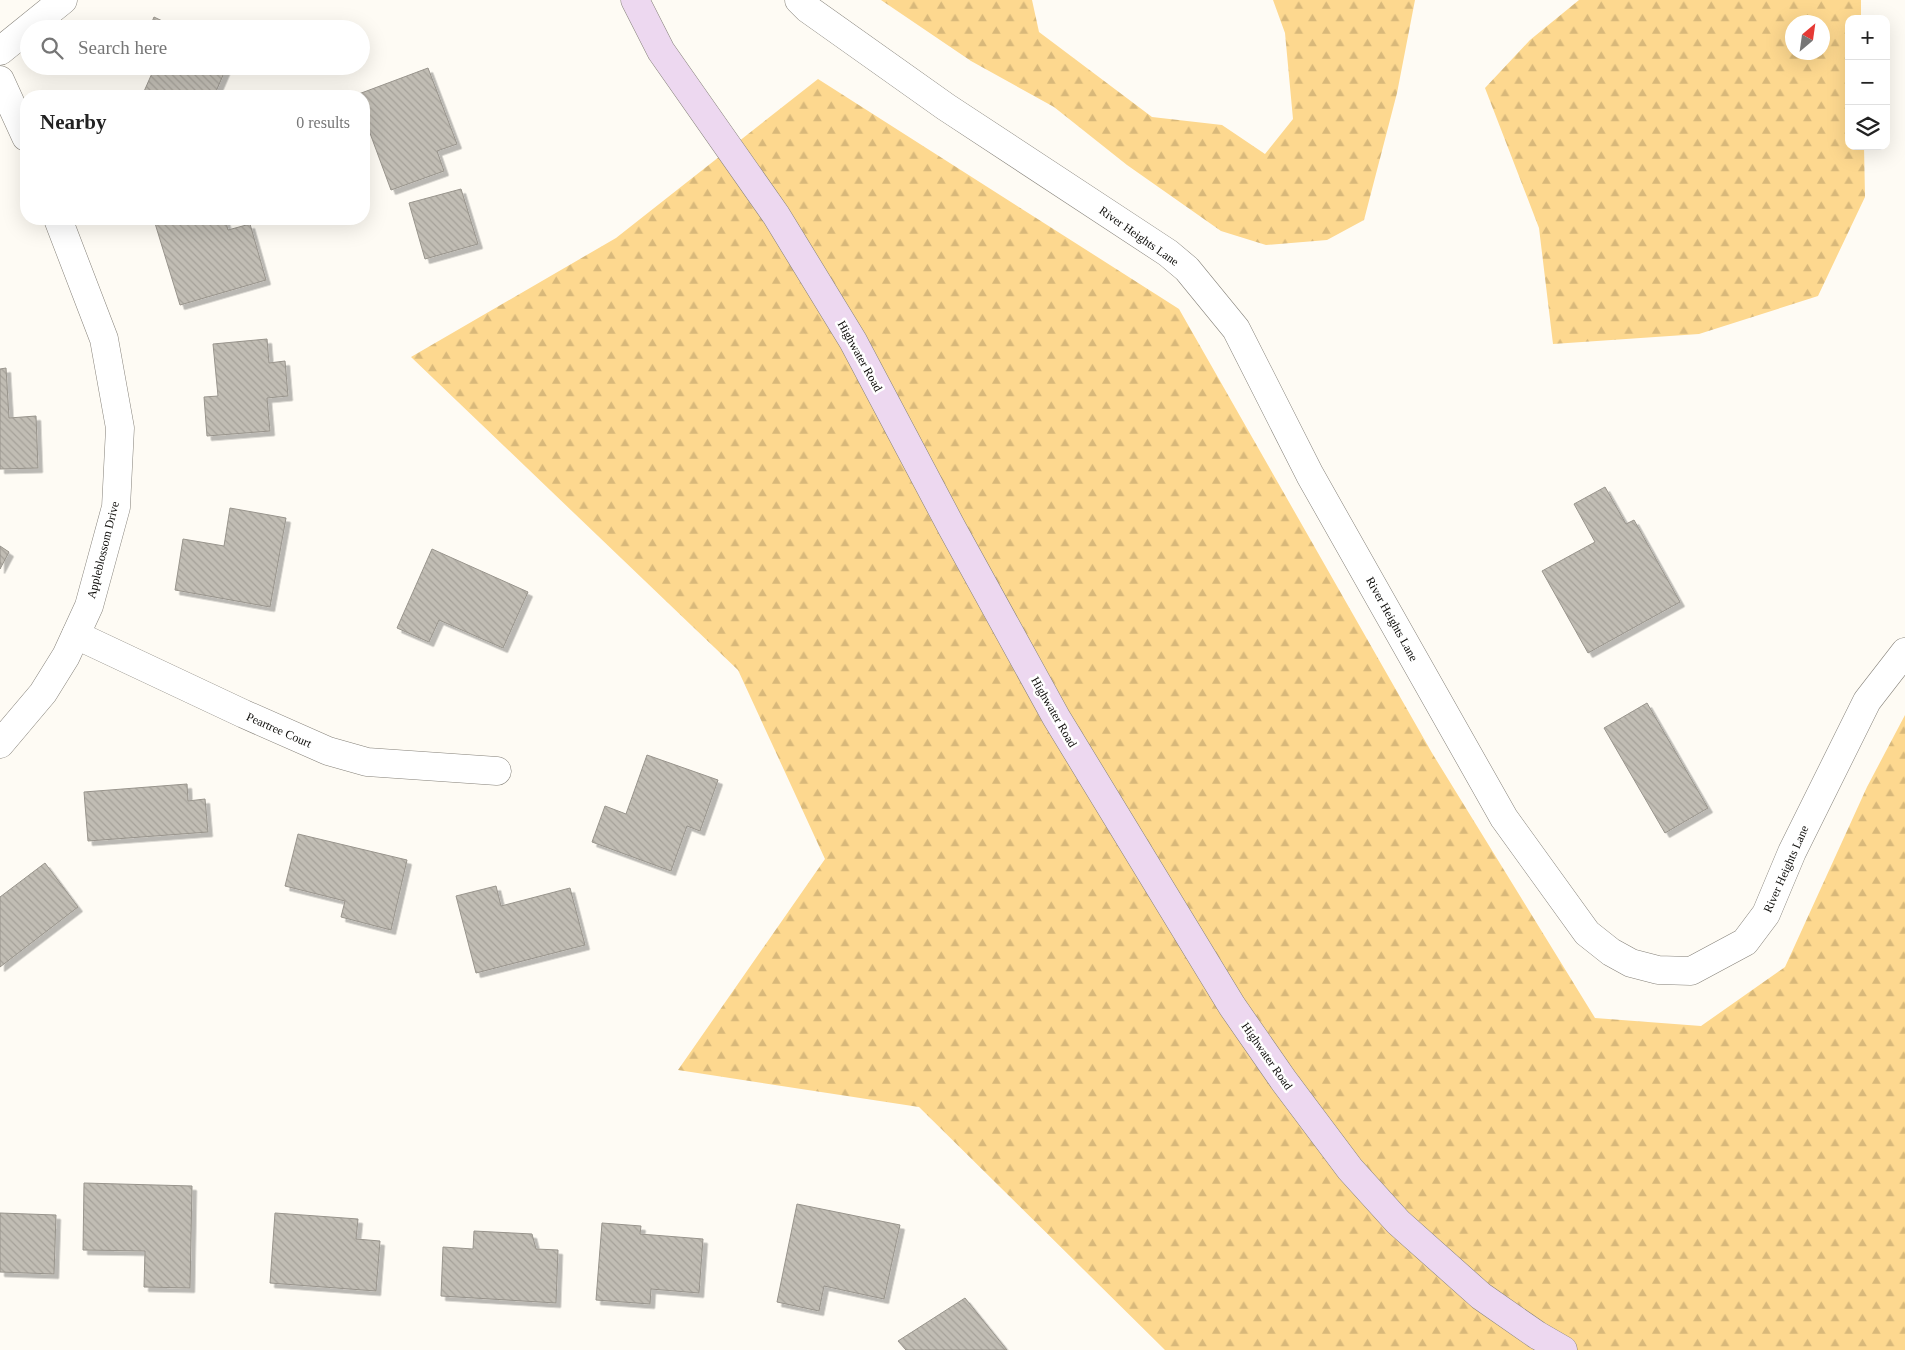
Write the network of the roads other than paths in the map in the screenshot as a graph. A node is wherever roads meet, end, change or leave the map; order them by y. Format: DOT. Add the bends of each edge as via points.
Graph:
graph roads {
  1 [pos="63,0"];
  2 [pos="635,0"];
  3 [pos="800,0"];
  4 [pos="38,20"];
  5 [pos="20,35"];
  6 [pos="0,51"];
  7 [pos="0,80"];
  8 [pos="20,124"];
  9 [pos="60,225"];
  10 [pos="76,635"];
  11 [pos="1905,652"];
  12 [pos="0,744"];
  13 [pos="497,771"];
  14 [pos="1563,1350"];
  1 -- 4 [label="street"];
  2 -- 14 [label="street, Highwater Road" via="661,51 776,215 853,341 1056,717 1232,1006 1350,1169 1398,1222 1481,1296"];
  3 -- 11 [label="street, River Heights Lane" via="808,9 946,107 1168,252 1187,269 1236,329 1310,475 1504,818 1588,933 1610,952 1631,963 1658,970 1691,971 1745,942 1766,914 1792,852 1867,701"];
  5 -- 6 [label="street"];
  7 -- 8 [label="street"];
  9 -- 10 [label="street, Appleblossom Drive" via="104,339 120,428 116,507 89,606"];
  10 -- 12 [label="street, Appleblossom Drive" via="43,693"];
  10 -- 13 [label="street, Peartree Court" via="328,751 367,762"];
}
